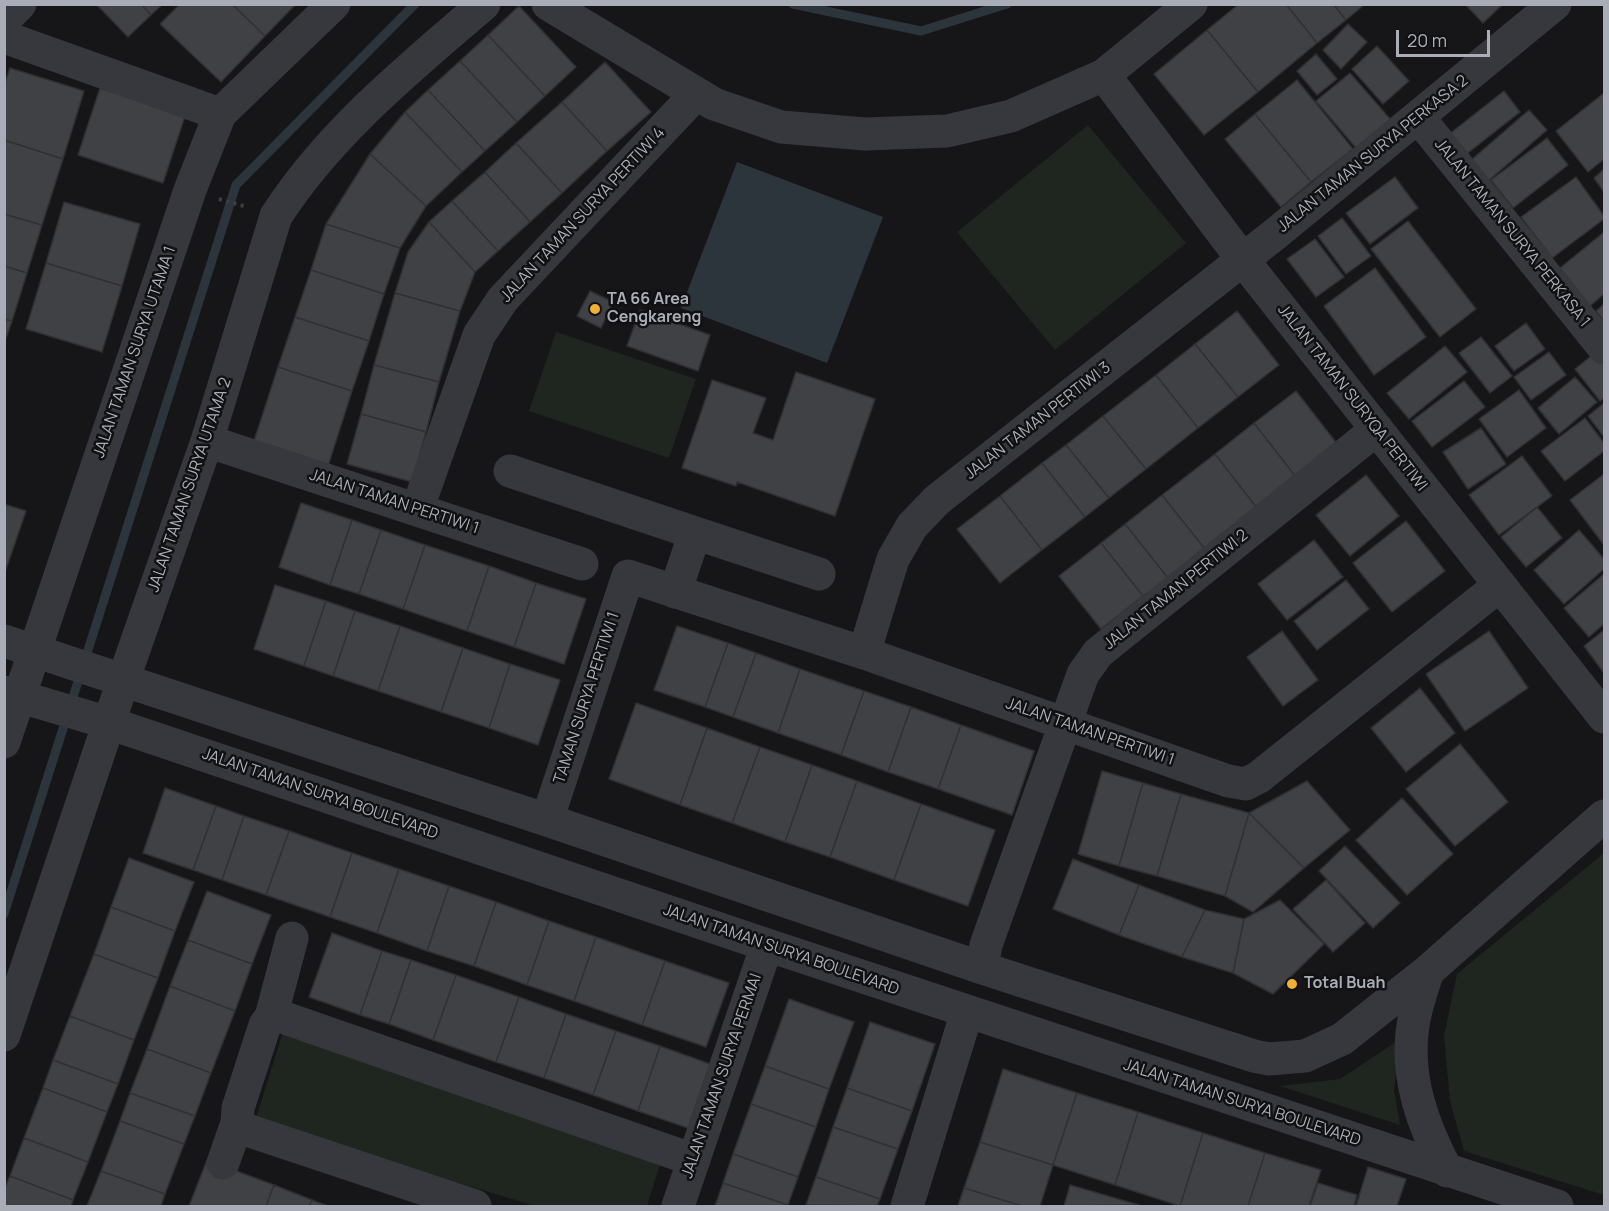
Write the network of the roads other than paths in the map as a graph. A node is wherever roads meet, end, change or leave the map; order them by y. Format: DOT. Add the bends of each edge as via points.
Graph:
graph roads {
  1 [pos="21,4"];
  2 [pos="334,4"];
  3 [pos="484,4"];
  4 [pos="548,4"];
  5 [pos="1191,4"];
  6 [pos="1555,4"];
  7 [pos="4,20"];
  8 [pos="4,37"];
  9 [pos="1104,75"];
  10 [pos="696,94"];
  11 [pos="220,114"];
  12 [pos="1419,118"];
  13 [pos="1274,236"];
  14 [pos="1243,260"];
  15 [pos="1605,348"];
  16 [pos="1377,429"];
  17 [pos="207,441"];
  18 [pos="510,471"];
  19 [pos="417,510"];
  20 [pos="703,535"];
  21 [pos="582,564"];
  22 [pos="819,574"];
  23 [pos="628,576"];
  24 [pos="1500,585"];
  25 [pos="682,594"];
  26 [pos="31,649"];
  27 [pos="864,653"];
  28 [pos="112,675"];
  29 [pos="21,698"];
  30 [pos="1605,717"];
  31 [pos="98,719"];
  32 [pos="1067,724"];
  33 [pos="4,742"];
  34 [pos="1605,816"];
  35 [pos="547,820"];
  36 [pos="292,938"];
  37 [pos="767,945"];
  38 [pos="982,968"];
  39 [pos="1428,971"];
  40 [pos="967,1012"];
  41 [pos="271,1017"];
  42 [pos="4,1035"];
  43 [pos="237,1123"];
  44 [pos="694,1160"];
  45 [pos="223,1163"];
  46 [pos="1447,1171"];
  47 [pos="474,1206"];
  48 [pos="678,1206"];
  49 [pos="907,1206"];
  50 [pos="1557,1206"];
  1 -- 7 [label="street"];
  2 -- 11 [label="street, JALAN TAMAN SURYA UTAMA 1"];
  3 -- 17 [label="street, JALAN TAMAN SURYA UTAMA 2" via="383,92 321,156 281,208"];
  4 -- 10 [label="street"];
  5 -- 9 [label="street"];
  6 -- 12 [label="street, JALAN TAMAN SURYA PERKASA 2"];
  8 -- 11 [label="street"];
  9 -- 10 [label="street" via="1011,117 947,131 865,134 781,127"];
  9 -- 14 [label="street, JALAN TAMAN SURYQA PERTIWI"];
  10 -- 19 [label="street, JALAN TAMAN SURYA PERTIWI 4" via="502,299 479,335"];
  11 -- 26 [label="street, JALAN TAMAN SURYA UTAMA 1"];
  12 -- 13 [label="street, JALAN TAMAN SURYA PERKASA 2"];
  12 -- 15 [label="street, JALAN TAMAN SURYA PERKASA 1"];
  13 -- 14 [label="street, JALAN TAMAN PERTIWI 3"];
  14 -- 16 [label="street, JALAN TAMAN SURYQA PERTIWI"];
  14 -- 27 [label="street, JALAN TAMAN PERTIWI 3" via="937,500 912,526 892,559"];
  16 -- 24 [label="street, JALAN TAMAN SURYQA PERTIWI"];
  16 -- 32 [label="street, JALAN TAMAN PERTIWI 2" via="1098,652 1083,674"];
  17 -- 19 [label="street, JALAN TAMAN PERTIWI 1"];
  17 -- 28 [label="street, JALAN TAMAN SURYA UTAMA 2"];
  18 -- 20 [label="street"];
  19 -- 21 [label="street, JALAN TAMAN PERTIWI 1"];
  20 -- 22 [label="street"];
  20 -- 25 [label="street"];
  23 -- 25 [label="street, JALAN TAMAN PERTIWI 1"];
  23 -- 35 [label="street, TAMAN SURYA PERTIWI 1"];
  24 -- 30 [label="street, JALAN TAMAN SURYQA PERTIWI"];
  24 -- 32 [label="street, JALAN TAMAN PERTIWI 1" via="1246,784"];
  25 -- 27 [label="street, JALAN TAMAN PERTIWI 1"];
  26 -- 28 [label="street"];
  26 -- 29 [label="street, JALAN TAMAN SURYA UTAMA 1"];
  27 -- 32 [label="street, JALAN TAMAN PERTIWI 1"];
  28 -- 31 [label="street, JALAN TAMAN SURYA UTAMA 2"];
  28 -- 35 [label="street"];
  29 -- 31 [label="street, JALAN TAMAN SURYA BOULEVARD"];
  29 -- 33 [label="street, JALAN TAMAN SURYA UTAMA 1"];
  31 -- 37 [label="street, JALAN TAMAN SURYA BOULEVARD"];
  31 -- 42 [label="street, JALAN TAMAN SURYA UTAMA 2"];
  32 -- 38 [label="street, JALAN TAMAN PERTIWI 2" via="986,945"];
  34 -- 39 [label="street"];
  35 -- 38 [label="street"];
  36 -- 41 [label="street"];
  37 -- 40 [label="street, JALAN TAMAN SURYA BOULEVARD"];
  37 -- 44 [label="street, JALAN TAMAN SURYA PERMAI"];
  38 -- 39 [label="street" via="1269,1059 1305,1056 1342,1039"];
  39 -- 46 [label="street" via="1413,1025 1413,1081 1425,1126"];
  40 -- 46 [label="street, JALAN TAMAN SURYA BOULEVARD"];
  40 -- 49 [label="street"];
  41 -- 43 [label="street" via="238,1108"];
  41 -- 44 [label="street" via="282,1017"];
  43 -- 45 [label="street"];
  43 -- 47 [label="street" via="247,1130"];
  44 -- 48 [label="street, JALAN TAMAN SURYA PERMAI"];
  46 -- 50 [label="street, JALAN TAMAN SURYA BOULEVARD"];
}
